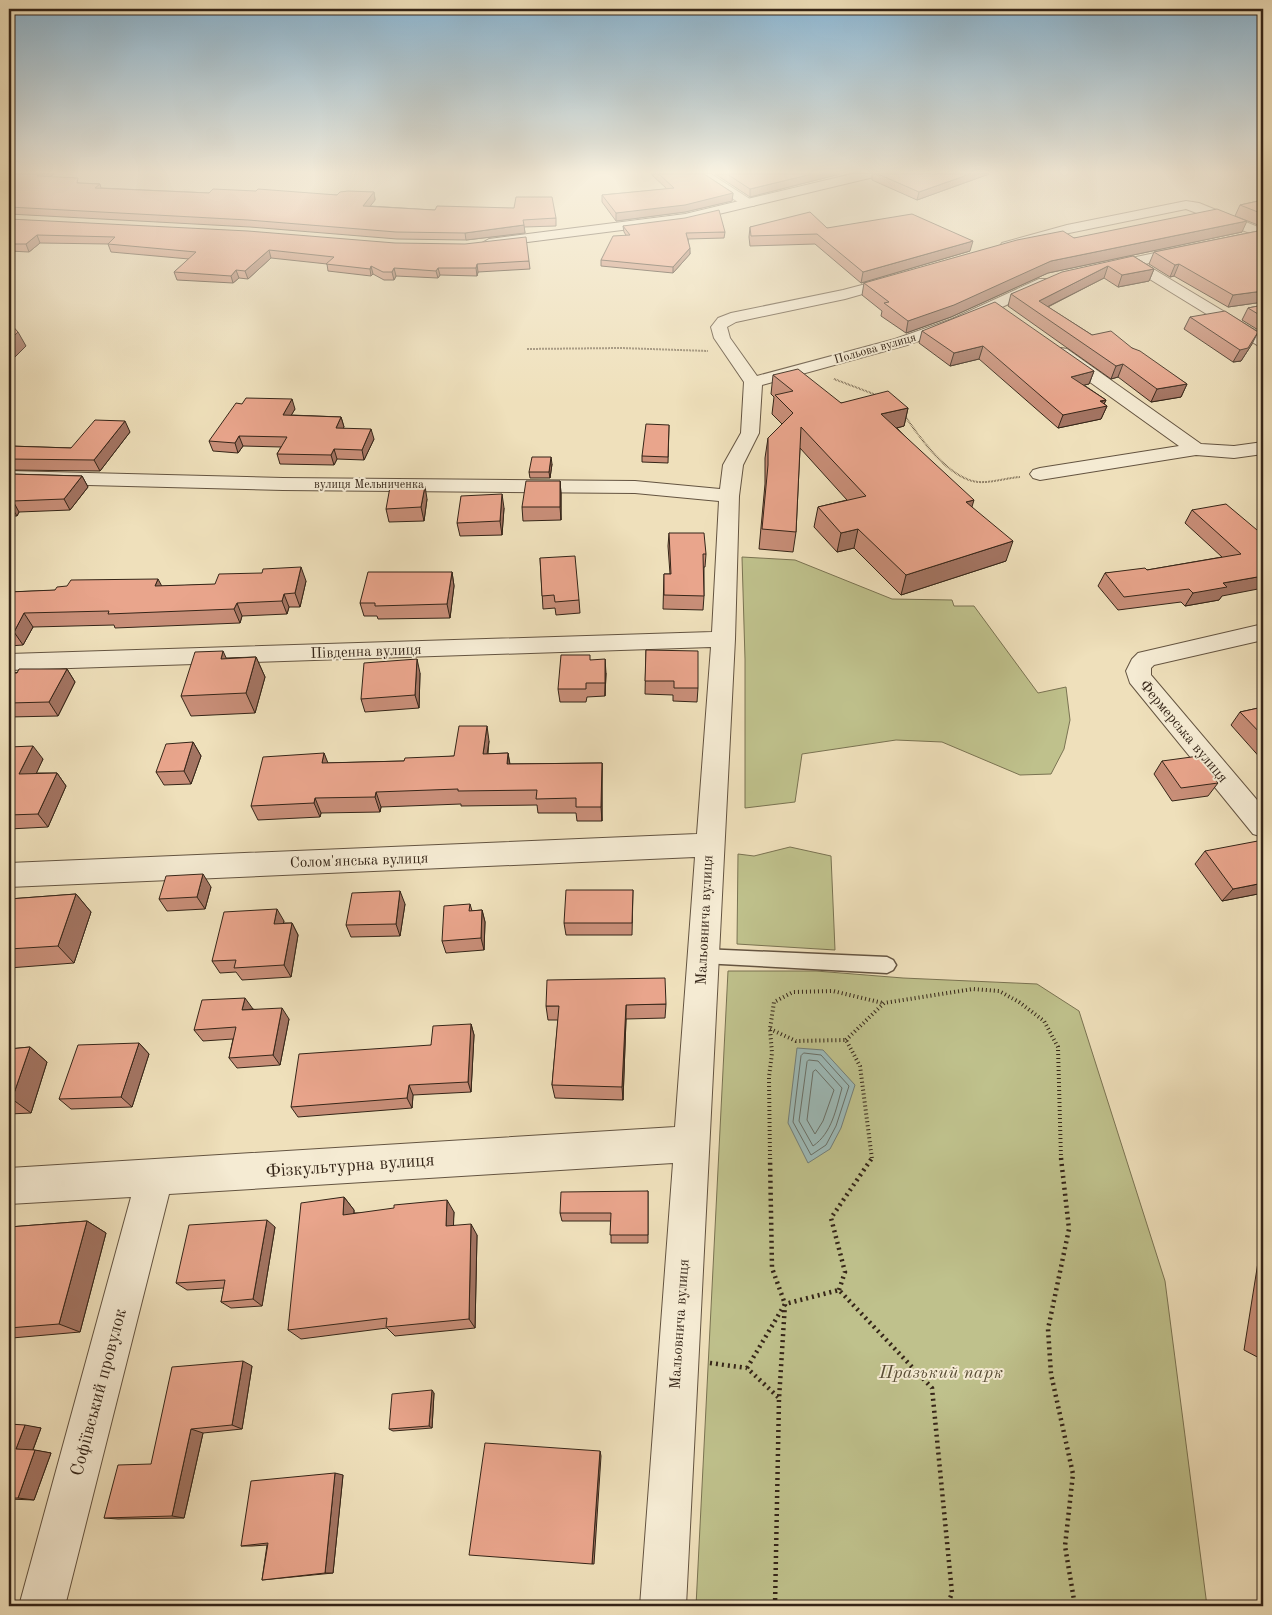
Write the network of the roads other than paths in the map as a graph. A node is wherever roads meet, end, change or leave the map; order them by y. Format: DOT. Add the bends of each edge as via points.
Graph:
graph roads {
  1 [pos="1191,249"];
  2 [pos="1132,262"];
  3 [pos="1088,271"];
  4 [pos="910,276"];
  5 [pos="1062,276"];
  6 [pos="993,305"];
  7 [pos="1009,316"];
  8 [pos="1263,342"];
  9 [pos="1050,345"];
  10 [pos="753,382"];
  11 [pos="1263,448"];
  12 [pos="1196,449"];
  13 [pos="1040,474"];
  14 [pos="9,477"];
  15 [pos="730,496"];
  16 [pos="1263,632"];
  17 [pos="723,639"];
  18 [pos="9,662"];
  19 [pos="1263,826"];
  20 [pos="709,845"];
  21 [pos="9,875"];
  22 [pos="702,956"];
  23 [pos="887,965"];
  24 [pos="692,1144"];
  25 [pos="155,1177"];
  26 [pos="9,1186"];
  27 [pos="42,1606"];
  28 [pos="662,1606"];
  1 -- 2 [label="street"];
  2 -- 3 [label="street"];
  2 -- 8 [label="street"];
  4 -- 10 [label="street" via="845,294 724,320 718,330"];
  5 -- 6 [label="street, Польова вулиця"];
  6 -- 7 [label="street"];
  6 -- 10 [label="street, Польова вулиця" via="958,322 909,339"];
  9 -- 12 [label="street"];
  10 -- 15 [label="street, Мальовнича вулиця" via="750,432 733,465"];
  11 -- 12 [label="street" via="1234,452"];
  12 -- 13 [label="street"];
  14 -- 15 [label="street, вулиця Мельниченка" via="283,484 610,486"];
  15 -- 17 [label="street, Мальовнича вулиця"];
  16 -- 19 [label="street, Фермерська вулиця" via="1146,659 1138,670 1138,677"];
  17 -- 18 [label="street, Південна вулиця"];
  17 -- 20 [label="street, Мальовнича вулиця"];
  20 -- 21 [label="street, Солом'янська вулиця"];
  20 -- 22 [label="street, Мальовнича вулиця"];
  22 -- 23 [label="lane"];
  22 -- 24 [label="street, Мальовнича вулиця"];
  24 -- 25 [label="street, Фізкультурна вулиця"];
  24 -- 28 [label="street, Мальовнича вулиця"];
  25 -- 26 [label="street, Фізкультурна вулиця"];
  25 -- 27 [label="street, Софіївський провулок"];
}
